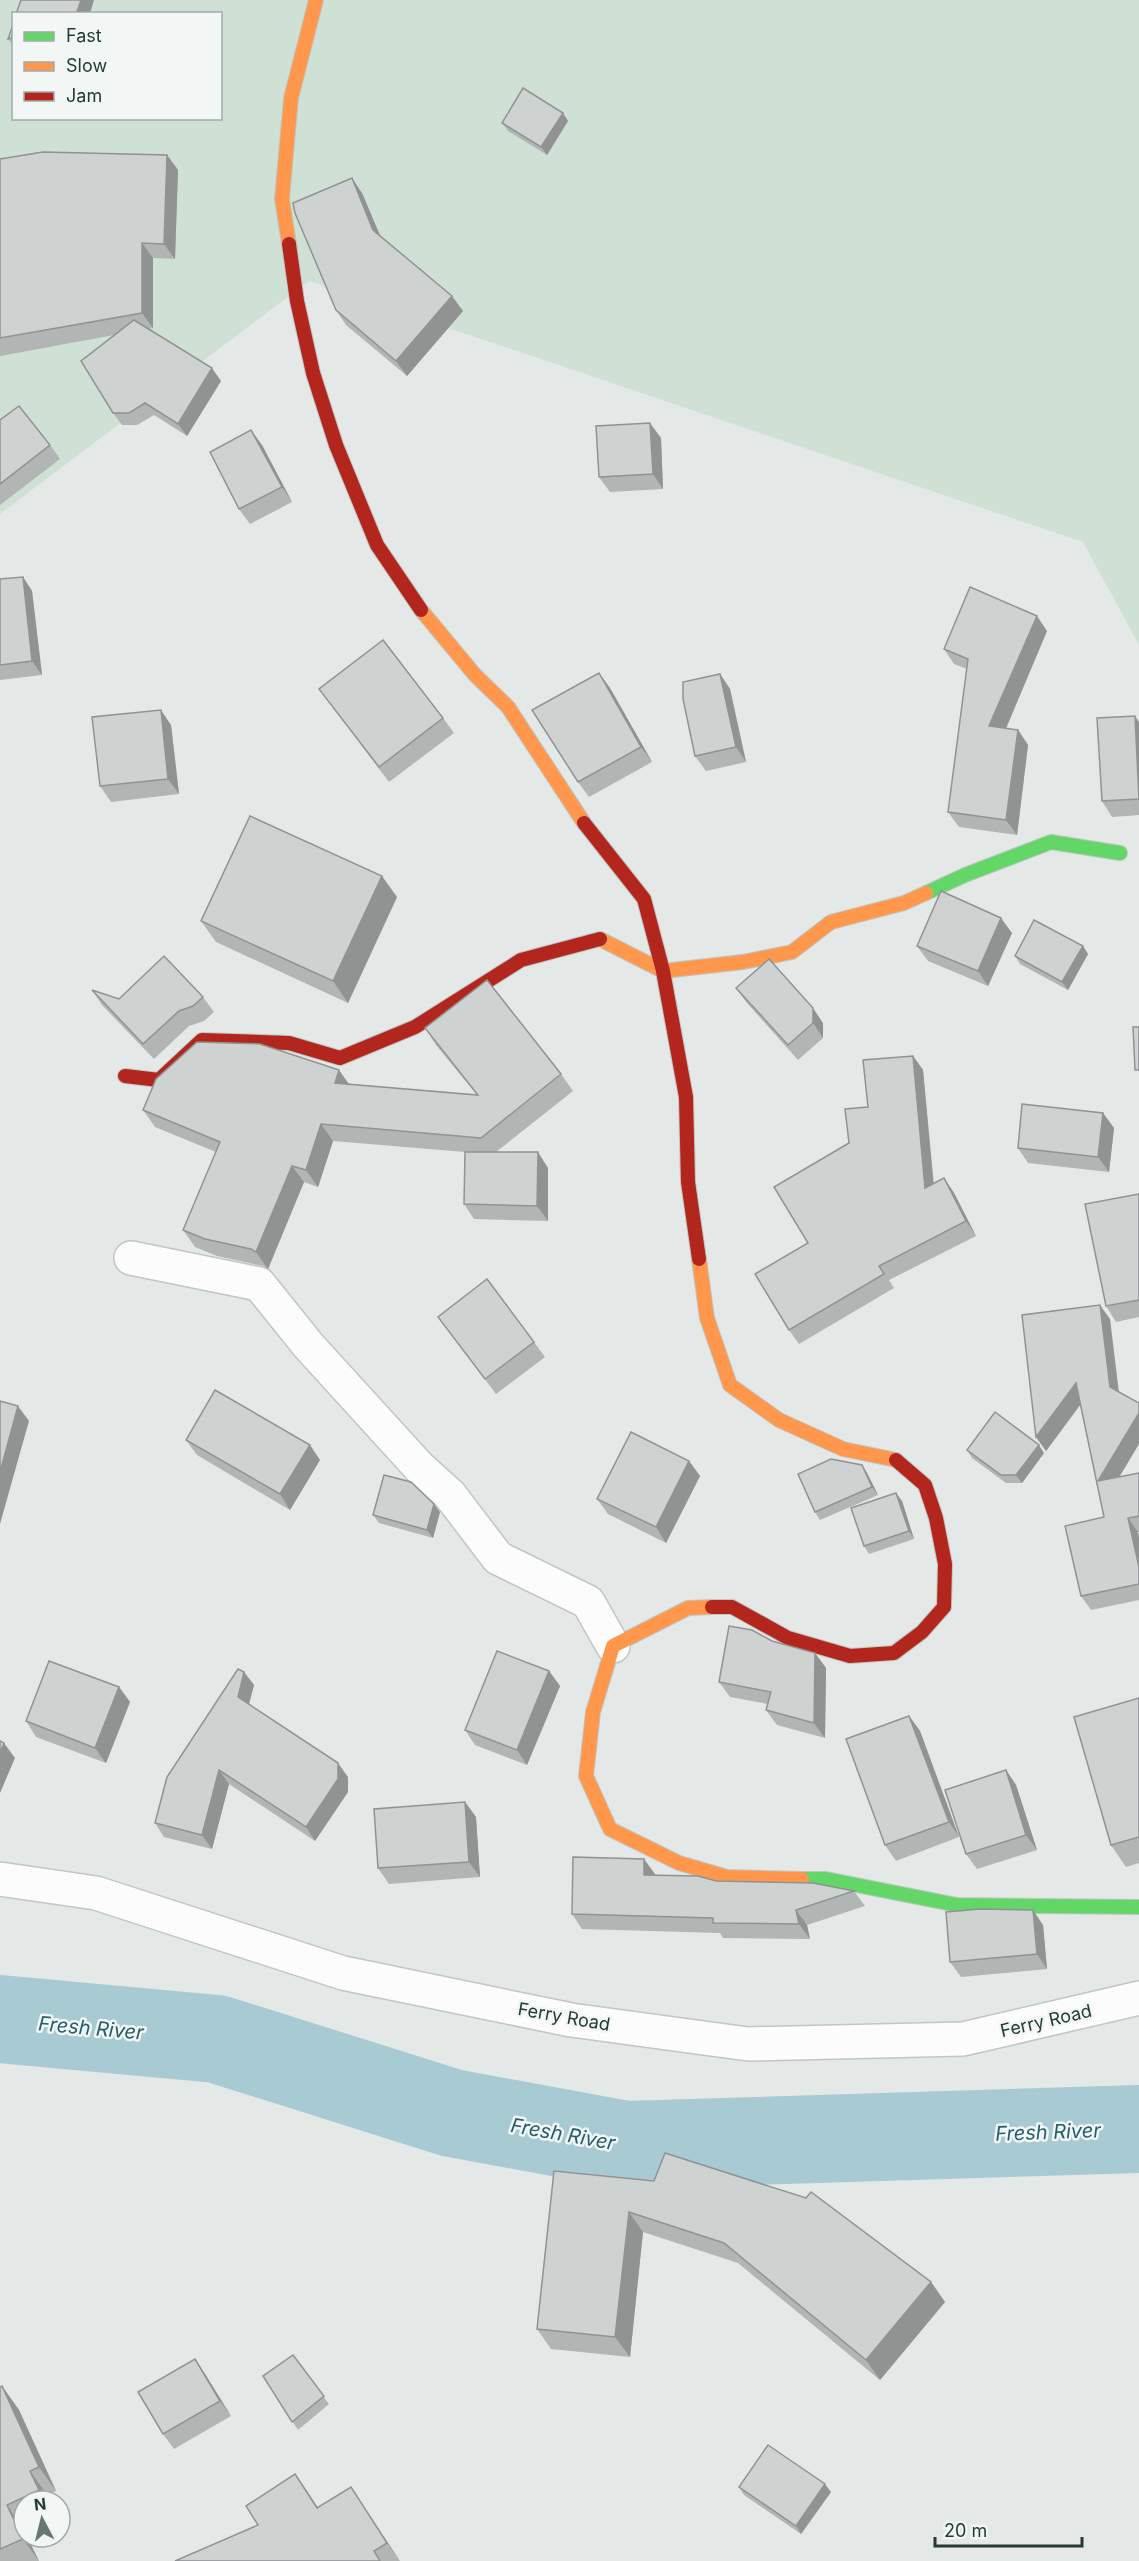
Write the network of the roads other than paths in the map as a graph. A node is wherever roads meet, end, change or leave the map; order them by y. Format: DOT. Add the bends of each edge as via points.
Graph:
graph roads {
  1 [pos="316,0"];
  2 [pos="1120,853"];
  3 [pos="663,971"];
  4 [pos="125,1076"];
  5 [pos="131,1258"];
  6 [pos="613,1646"];
  7 [pos="0,1879"];
  8 [pos="1139,1907"];
  9 [pos="1139,1998"];
  1 -- 3 [label="street" via="291,98 282,198 297,301 313,373 336,445 377,545 430,622 474,675 508,707 589,831 644,899"];
  2 -- 3 [label="street" via="1051,842 904,903 831,922 792,952"];
  3 -- 4 [label="street" via="600,939 520,960 415,1027 340,1058 288,1043 202,1040 159,1080"];
  3 -- 6 [label="street" via="686,1097 687,1182 707,1318 730,1384 778,1420 843,1449 898,1460 926,1485 945,1564 944,1607 922,1632 894,1653 850,1656 788,1638 732,1607 688,1608"];
  5 -- 6 [label="street" via="259,1284 308,1345 404,1451 450,1495 498,1558 588,1602"];
  6 -- 8 [label="street" via="593,1712 586,1776 610,1830 679,1863 727,1877 826,1879 957,1905"];
  7 -- 9 [label="street, Ferry Road" via="96,1893 343,1973 571,2020 748,2044 963,2039"];
}
